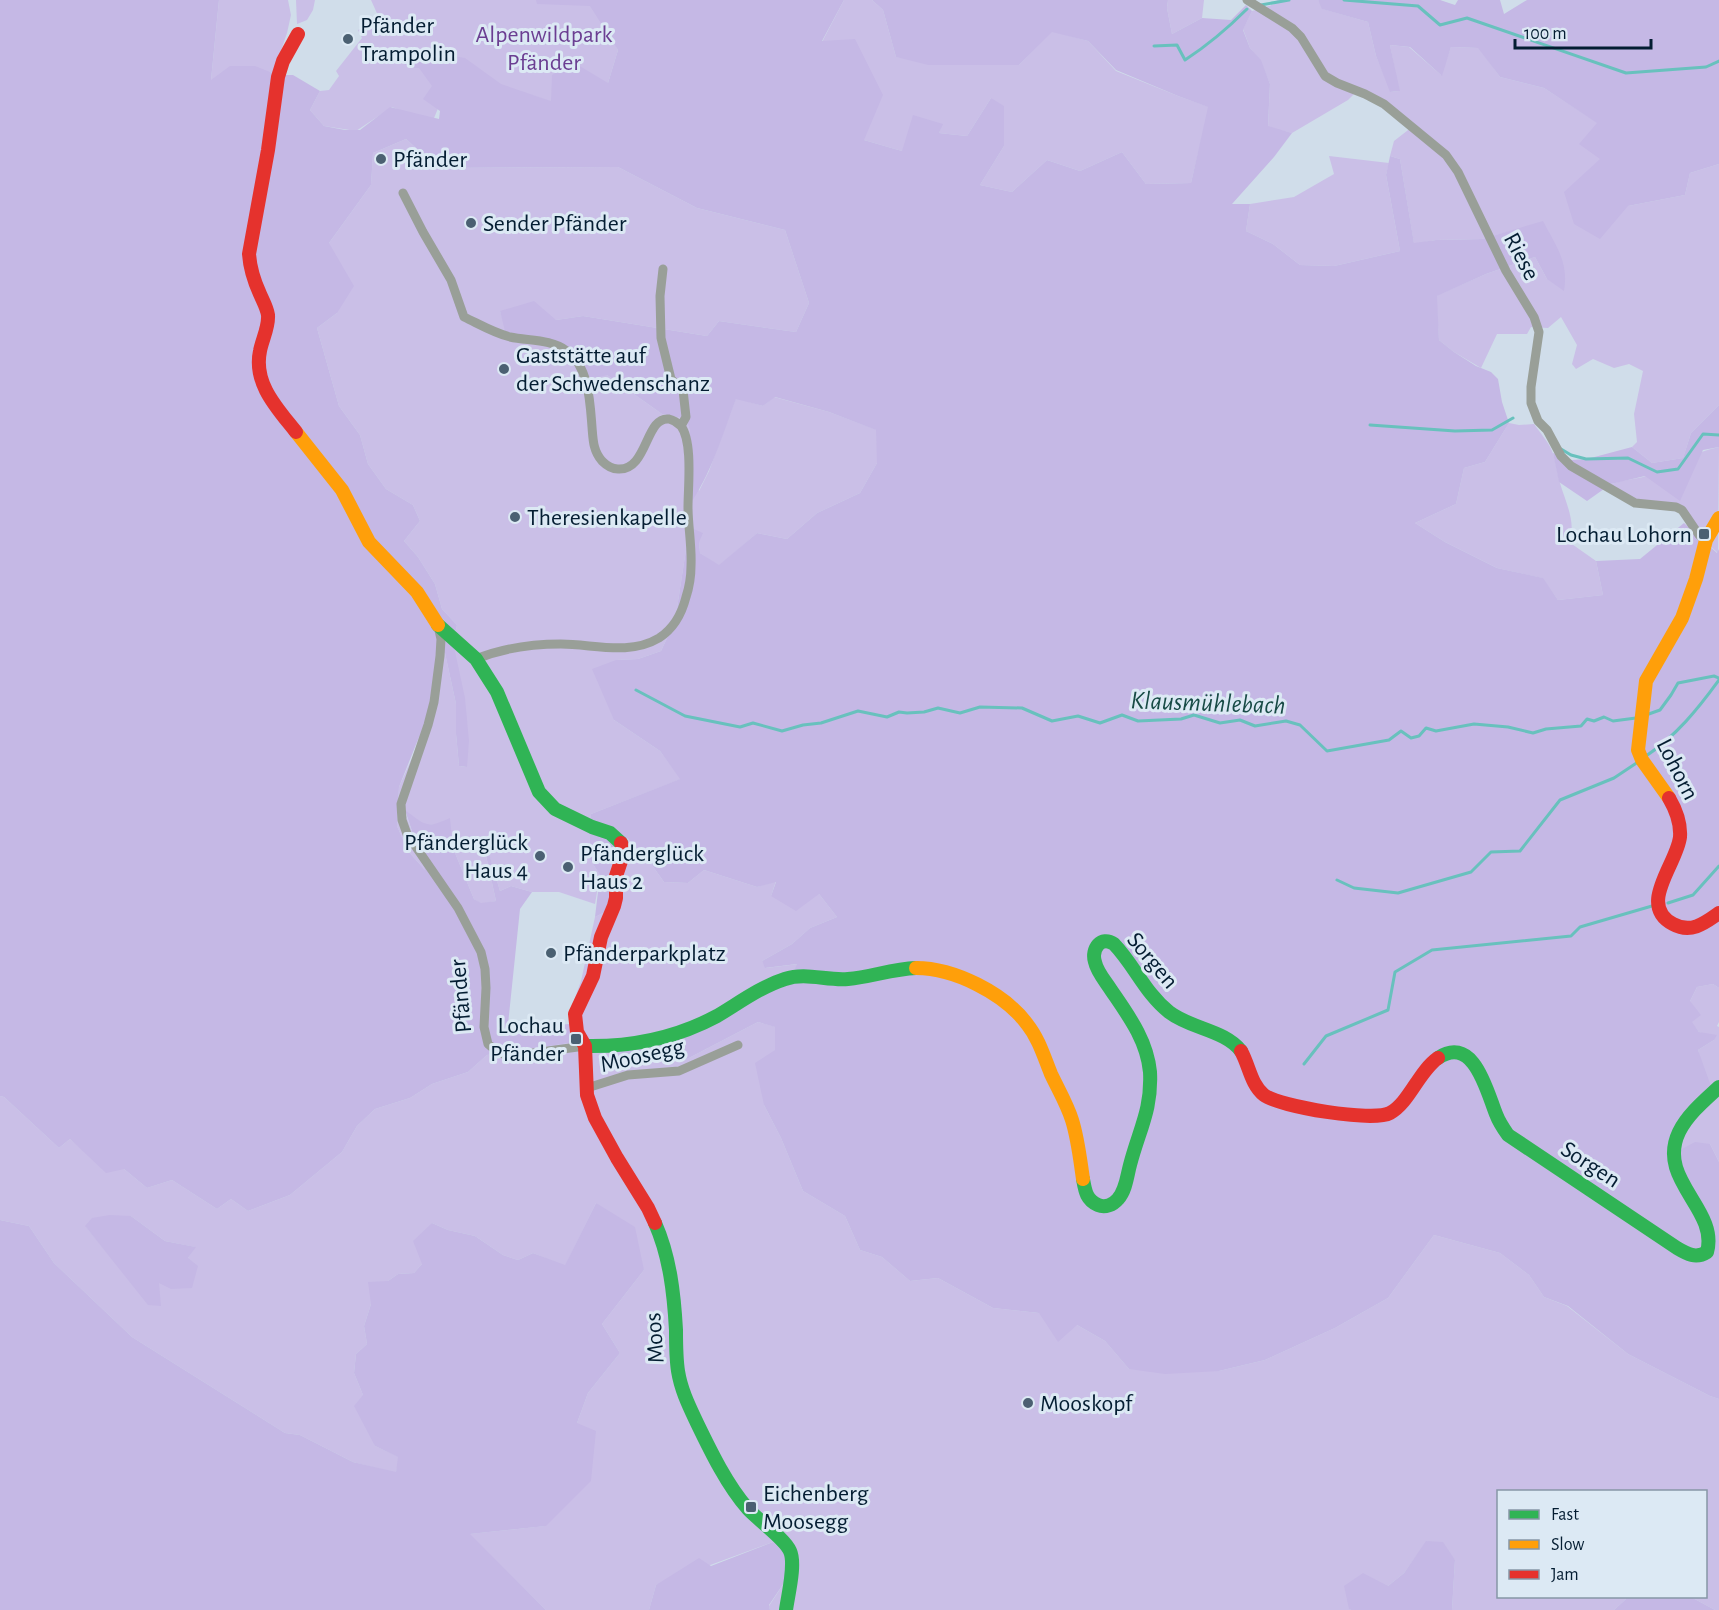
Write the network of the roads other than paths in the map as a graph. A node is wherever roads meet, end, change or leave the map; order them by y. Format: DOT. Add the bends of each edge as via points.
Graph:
graph roads {
  1 [pos="1247,0"];
  2 [pos="298,34"];
  3 [pos="403,193"];
  4 [pos="663,269"];
  5 [pos="681,426"];
  6 [pos="1719,518"];
  7 [pos="1706,540"];
  8 [pos="438,625"];
  9 [pos="476,659"];
  10 [pos="1719,913"];
  11 [pos="738,1045"];
  12 [pos="585,1046"];
  13 [pos="1719,1087"];
  14 [pos="586,1088"];
  15 [pos="786,1610"];
  1 -- 7 [label="street, Riese" via="1297,32 1325,76 1384,104 1446,155 1458,172 1537,325 1531,403 1561,456 1571,466 1635,503 1682,510"];
  2 -- 8 [label="street, Pfänder" via="278,77 249,254 268,313 259,354 263,385 280,414 342,490 369,542 417,592"];
  3 -- 5 [label="street" via="451,280 464,317 500,334 556,345 574,358 590,401 596,450 607,466 620,470 632,465 661,420 671,419"];
  4 -- 5 [label="street" via="661,339 671,379 683,390 686,417"];
  5 -- 9 [label="street" via="688,458 691,566 686,597 670,628 661,637 634,648 525,646"];
  6 -- 7 [label="street, Lohorn"];
  7 -- 10 [label="street, Lohorn" via="1682,618 1646,681 1637,747 1677,815 1680,836 1659,891 1661,913 1673,924 1686,928 1695,928"];
  8 -- 9 [label="street, Pfänder"];
  8 -- 12 [label="street, Pfänder" via="441,639 434,702 401,804 404,827 458,908 481,952 486,978 484,1027 488,1044 511,1056"];
  9 -- 12 [label="street, Pfänder" via="497,693 539,792 562,813 616,837 623,849 614,906 601,937 593,976 575,1014 577,1032"];
  11 -- 14 [label="street, Moosegg" via="679,1071 628,1076"];
  12 -- 13 [label="street, Sorgen" via="629,1044 671,1035 791,976 841,980 906,969 942,971 996,994 1016,1011 1038,1042 1074,1124 1086,1195 1101,1206 1114,1203 1123,1191 1146,1115 1150,1077 1140,1034 1095,963 1095,950 1105,941 1119,948 1142,984 1167,1011 1234,1044 1260,1092 1281,1103 1382,1116 1402,1104 1435,1059 1452,1052 1466,1057 1483,1077 1508,1135 1691,1256 1705,1254 1714,1244 1716,1231 1678,1173 1675,1144 1683,1124"];
  12 -- 14 [label="street, Moos"];
  14 -- 15 [label="street, Moos" via="616,1158 648,1208 662,1239 674,1302 678,1371 684,1394 726,1479 748,1509 790,1551 792,1570"];
}
